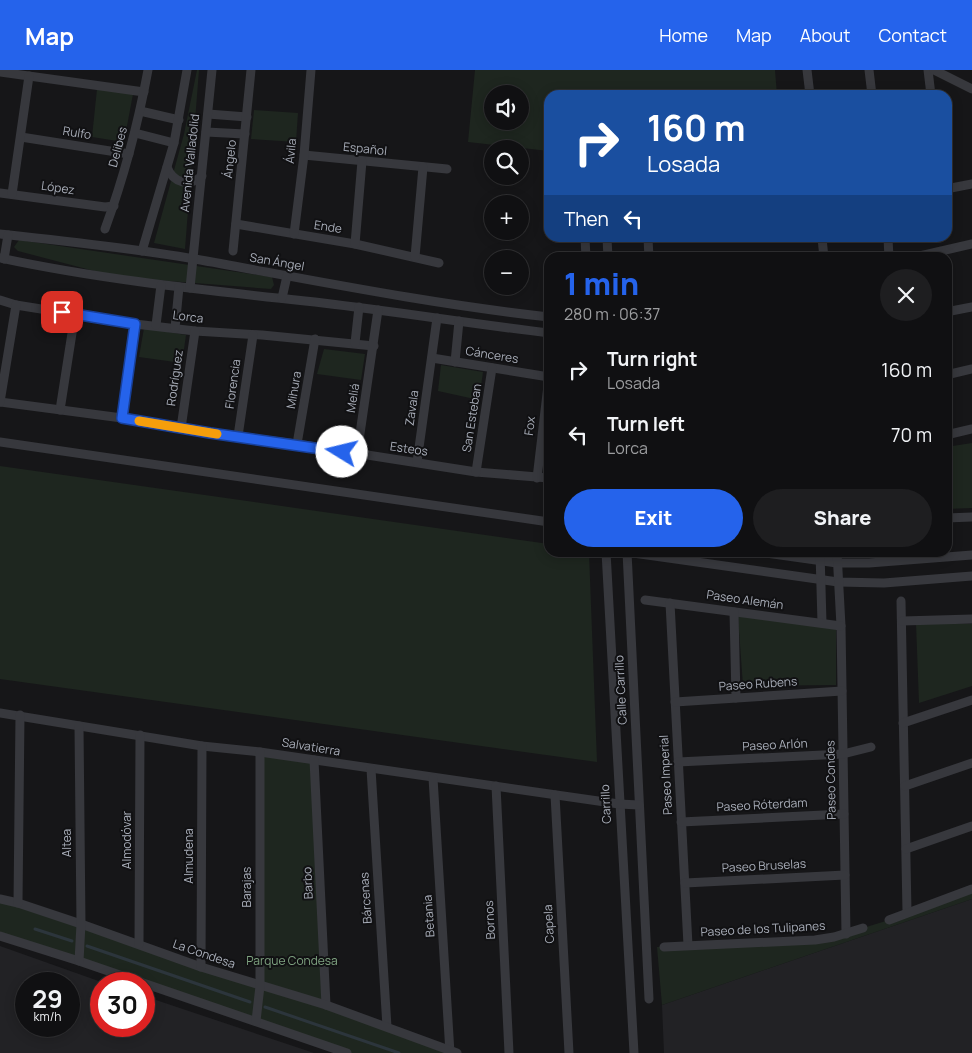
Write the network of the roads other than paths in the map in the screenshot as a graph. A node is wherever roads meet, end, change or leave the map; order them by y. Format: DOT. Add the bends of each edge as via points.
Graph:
graph roads {
  1 [pos="148,70"];
  2 [pos="187,70"];
  3 [pos="212,70"];
  4 [pos="251,70"];
  5 [pos="311,70"];
  6 [pos="807,70"];
  7 [pos="869,70"];
  8 [pos="928,70"];
  9 [pos="934,70"];
  10 [pos="0,72"];
  11 [pos="29,76"];
  12 [pos="809,90"];
  13 [pos="871,90"];
  14 [pos="930,90"];
  15 [pos="972,90"];
  16 [pos="144,92"];
  17 [pos="140,111"];
  18 [pos="208,114"];
  19 [pos="247,117"];
  20 [pos="179,120"];
  21 [pos="206,132"];
  22 [pos="135,133"];
  23 [pos="245,134"];
  24 [pos="21,137"];
  25 [pos="174,143"];
  26 [pos="129,154"];
  27 [pos="304,155"];
  28 [pos="362,161"];
  29 [pos="167,167"];
  30 [pos="423,167"];
  31 [pos="447,169"];
  32 [pos="202,176"];
  33 [pos="972,184"];
  34 [pos="952,188"];
  35 [pos="0,193"];
  36 [pos="12,194"];
  37 [pos="114,206"];
  38 [pos="236,224"];
  39 [pos="105,229"];
  40 [pos="294,234"];
  41 [pos="4,235"];
  42 [pos="355,244"];
  43 [pos="972,244"];
  44 [pos="233,251"];
  45 [pos="142,252"];
  46 [pos="937,252"];
  47 [pos="414,257"];
  48 [pos="193,258"];
  49 [pos="2,259"];
  50 [pos="439,262"];
  51 [pos="287,276"];
  52 [pos="161,286"];
  53 [pos="179,287"];
  54 [pos="190,288"];
  55 [pos="282,298"];
  56 [pos="0,300"];
  57 [pos="16,305"];
  58 [pos="359,307"];
  59 [pos="972,307"];
  60 [pos="378,310"];
  61 [pos="952,311"];
  62 [pos="514,313"];
  63 [pos="75,314"];
  64 [pos="544,316"];
  65 [pos="437,318"];
  66 [pos="459,321"];
  67 [pos="135,324"];
  68 [pos="156,326"];
  69 [pos="175,328"];
  70 [pos="512,329"];
  71 [pos="194,331"];
  72 [pos="544,332"];
  73 [pos="253,335"];
  74 [pos="315,339"];
  75 [pos="355,343"];
  76 [pos="374,346"];
  77 [pos="432,358"];
  78 [pos="455,362"];
  79 [pos="492,368"];
  80 [pos="972,369"];
  81 [pos="952,374"];
  82 [pos="544,376"];
  83 [pos="0,402"];
  84 [pos="60,410"];
  85 [pos="544,416"];
  86 [pos="122,418"];
  87 [pos="181,428"];
  88 [pos="972,429"];
  89 [pos="952,434"];
  90 [pos="238,436"];
  91 [pos="0,442"];
  92 [pos="297,444"];
  93 [pos="358,454"];
  94 [pos="417,462"];
  95 [pos="476,472"];
  96 [pos="536,478"];
  97 [pos="544,478"];
  98 [pos="972,517"];
  99 [pos="952,518"];
  100 [pos="544,521"];
  101 [pos="972,555"];
  102 [pos="606,557"];
  103 [pos="627,557"];
  104 [pos="656,557"];
  105 [pos="821,557"];
  106 [pos="837,557"];
  107 [pos="946,557"];
  108 [pos="952,557"];
  109 [pos="837,563"];
  110 [pos="972,576"];
  111 [pos="821,580"];
  112 [pos="838,582"];
  113 [pos="645,600"];
  114 [pos="902,601"];
  115 [pos="670,603"];
  116 [pos="734,612"];
  117 [pos="972,619"];
  118 [pos="902,621"];
  119 [pos="822,623"];
  120 [pos="840,626"];
  121 [pos="842,691"];
  122 [pos="736,698"];
  123 [pos="972,700"];
  124 [pos="675,702"];
  125 [pos="0,713"];
  126 [pos="20,716"];
  127 [pos="904,723"];
  128 [pos="79,726"];
  129 [pos="140,735"];
  130 [pos="202,746"];
  131 [pos="871,747"];
  132 [pos="260,752"];
  133 [pos="843,754"];
  134 [pos="314,760"];
  135 [pos="678,762"];
  136 [pos="972,763"];
  137 [pos="371,769"];
  138 [pos="433,778"];
  139 [pos="496,786"];
  140 [pos="905,786"];
  141 [pos="555,795"];
  142 [pos="618,804"];
  143 [pos="639,805"];
  144 [pos="844,814"];
  145 [pos="681,822"];
  146 [pos="972,826"];
  147 [pos="906,849"];
  148 [pos="845,875"];
  149 [pos="685,883"];
  150 [pos="972,889"];
  151 [pos="0,899"];
  152 [pos="18,903"];
  153 [pos="907,912"];
  154 [pos="889,920"];
  155 [pos="80,924"];
  156 [pos="863,928"];
  157 [pos="846,934"];
  158 [pos="0,936"];
  159 [pos="139,944"];
  160 [pos="688,945"];
  161 [pos="664,947"];
  162 [pos="79,961"];
  163 [pos="201,967"];
  164 [pos="260,986"];
  165 [pos="649,999"];
  166 [pos="326,1006"];
  167 [pos="256,1021"];
  168 [pos="387,1026"];
  169 [pos="452,1052"];
  170 [pos="347,1053"];
  171 [pos="509,1053"];
  172 [pos="569,1053"];
  173 [pos="634,1053"];
  1 -- 16 [label="street, Delibes"];
  2 -- 20 [label="street, Avenida Valladolid"];
  3 -- 18 [label="street, Avenida Valladolid"];
  4 -- 19 [label="street, Ángelo"];
  5 -- 27 [label="street, Ávila"];
  6 -- 12 [label="street"];
  7 -- 13 [label="street"];
  8 -- 14 [label="street"];
  9 -- 15 [label="street"];
  10 -- 11 [label="street"];
  11 -- 16 [label="street"];
  11 -- 24 [label="street"];
  16 -- 17 [label="street, Delibes"];
  17 -- 20 [label="street"];
  17 -- 22 [label="street, Delibes"];
  18 -- 19 [label="street"];
  18 -- 21 [label="street, Avenida Valladolid"];
  19 -- 23 [label="street, Ángelo"];
  20 -- 25 [label="street, Avenida Valladolid"];
  21 -- 23 [label="street"];
  21 -- 32 [label="street, Avenida Valladolid"];
  22 -- 25 [label="street"];
  22 -- 26 [label="street, Delibes"];
  23 -- 38 [label="street, Ángelo"];
  24 -- 26 [label="street, Rulfo"];
  24 -- 36 [label="street"];
  25 -- 29 [label="street, Avenida Valladolid"];
  26 -- 37 [label="street, Delibes"];
  27 -- 28 [label="street, Español"];
  27 -- 40 [label="street, Ávila"];
  28 -- 30 [label="street, Español"];
  28 -- 42 [label="street"];
  29 -- 32 [label="street" via="172,176 182,182 193,182"];
  29 -- 45 [label="street, Avenida Valladolid"];
  30 -- 31 [label="street, Español"];
  30 -- 47 [label="street"];
  32 -- 48 [label="street, Avenida Valladolid"];
  33 -- 34 [label="street"];
  35 -- 36 [label="street, López"];
  36 -- 37 [label="street, López"];
  37 -- 39 [label="street, Delibes"];
  38 -- 40 [label="street, Ende"];
  38 -- 44 [label="street, Ángelo"];
  40 -- 42 [label="street, Ende"];
  41 -- 45 [label="street, San Ángel"];
  41 -- 49 [label="street"];
  42 -- 47 [label="street, Ende"];
  43 -- 46 [label="street"];
  45 -- 48 [label="street, San Ángel"];
  47 -- 50 [label="street, Ende"];
  48 -- 51 [label="street, San Ángel"];
  48 -- 54 [label="street, Avenida Valladolid"];
  49 -- 52 [label="street"];
  51 -- 55 [label="street"];
  51 -- 62 [label="street, San Ángel"];
  52 -- 53 [label="street"];
  52 -- 68 [label="street"];
  53 -- 54 [label="street"];
  53 -- 69 [label="street"];
  54 -- 55 [label="street"];
  55 -- 58 [label="street"];
  56 -- 57 [label="street, Lorca"];
  57 -- 63 [label="street, Lorca"];
  57 -- 83 [label="street"];
  58 -- 60 [label="street"];
  58 -- 75 [label="street"];
  59 -- 61 [label="street"];
  60 -- 65 [label="street"];
  60 -- 76 [label="street, Meliá"];
  62 -- 64 [label="street, San Ángel"];
  62 -- 70 [label="street"];
  63 -- 67 [label="street, Lorca"];
  63 -- 84 [label="street"];
  65 -- 66 [label="street"];
  65 -- 77 [label="street, Zavala"];
  66 -- 70 [label="street"];
  66 -- 78 [label="street"];
  67 -- 68 [label="street, Lorca"];
  67 -- 86 [label="street"];
  68 -- 69 [label="street, Lorca"];
  69 -- 71 [label="street, Lorca"];
  70 -- 72 [label="street"];
  71 -- 73 [label="street, Lorca"];
  71 -- 87 [label="street, Rodríguez"];
  73 -- 74 [label="street, Lorca"];
  73 -- 90 [label="street, Florencia"];
  74 -- 75 [label="street, Lorca"];
  74 -- 92 [label="street, Mihura"];
  75 -- 76 [label="street, Lorca"];
  76 -- 93 [label="street, Meliá"];
  77 -- 78 [label="street, Cánceres"];
  77 -- 94 [label="street, Zavala"];
  78 -- 79 [label="street, Cánceres"];
  79 -- 82 [label="street, Cánceres"];
  79 -- 95 [label="street, San Esteban"];
  80 -- 81 [label="street"];
  83 -- 84 [label="street, Esteos"];
  84 -- 86 [label="street, Esteos"];
  85 -- 96 [label="street, Fox"];
  86 -- 87 [label="street, Esteos"];
  87 -- 90 [label="street, Esteos"];
  88 -- 89 [label="street"];
  90 -- 92 [label="street, Esteos"];
  91 -- 100 [label="street"];
  92 -- 93 [label="street, Esteos"];
  93 -- 94 [label="street, Esteos"];
  94 -- 95 [label="street, Esteos"];
  95 -- 96 [label="street, Esteos"];
  96 -- 97 [label="street, Esteos"];
  98 -- 99 [label="street"];
  101 -- 108 [label="street"];
  102 -- 142 [label="street, Carrillo"];
  103 -- 143 [label="street, Calle Carrillo"];
  104 -- 111 [label="street"];
  105 -- 109 [label="street"];
  105 -- 111 [label="street"];
  106 -- 109 [label="street, Paseo Condes"];
  107 -- 109 [label="street"];
  109 -- 112 [label="street, Paseo Condes"];
  110 -- 112 [label="street" via="884,583"];
  111 -- 112 [label="street"];
  111 -- 119 [label="street"];
  112 -- 120 [label="street, Paseo Condes"];
  113 -- 115 [label="street, Paseo Alemán"];
  114 -- 118 [label="street"];
  115 -- 116 [label="street, Paseo Alemán"];
  115 -- 124 [label="street, Paseo Imperial"];
  116 -- 119 [label="street, Paseo Alemán"];
  116 -- 122 [label="street"];
  117 -- 118 [label="street"];
  118 -- 127 [label="street"];
  119 -- 120 [label="street, Paseo Alemán"];
  120 -- 121 [label="street, Paseo Condes"];
  121 -- 122 [label="street, Paseo Rubens"];
  121 -- 133 [label="street, Paseo Condes"];
  122 -- 124 [label="street, Paseo Rubens"];
  123 -- 127 [label="street"];
  124 -- 135 [label="street, Paseo Imperial"];
  125 -- 126 [label="street, Salvatierra"];
  126 -- 128 [label="street, Salvatierra"];
  126 -- 152 [label="street"];
  127 -- 140 [label="street"];
  128 -- 129 [label="street, Salvatierra"];
  128 -- 155 [label="street, Altea"];
  129 -- 130 [label="street, Salvatierra"];
  129 -- 159 [label="street, Almodóvar"];
  130 -- 132 [label="street, Salvatierra"];
  130 -- 163 [label="street, Almudena"];
  131 -- 133 [label="street, Paseo Arlón"];
  132 -- 134 [label="street, Salvatierra"];
  132 -- 164 [label="street, Barajas"];
  133 -- 135 [label="street, Paseo Arlón"];
  133 -- 144 [label="street, Paseo Condes"];
  134 -- 137 [label="street, Salvatierra"];
  134 -- 166 [label="street, Barbo"];
  135 -- 145 [label="street, Paseo Imperial"];
  136 -- 140 [label="street"];
  137 -- 138 [label="street, Salvatierra"];
  137 -- 168 [label="street, Bárcenas"];
  138 -- 139 [label="street, Salvatierra"];
  138 -- 169 [label="street, Betania"];
  139 -- 141 [label="street, Salvatierra"];
  139 -- 171 [label="street, Bornos"];
  140 -- 147 [label="street"];
  141 -- 142 [label="street, Salvatierra"];
  141 -- 172 [label="street, Capela"];
  142 -- 143 [label="street"];
  142 -- 173 [label="street, Carrillo"];
  143 -- 165 [label="street, Calle Carrillo"];
  144 -- 145 [label="street, Paseo Róterdam"];
  144 -- 148 [label="street, Paseo Condes"];
  145 -- 149 [label="street, Paseo Imperial"];
  146 -- 147 [label="street"];
  147 -- 153 [label="street"];
  148 -- 149 [label="street, Paseo Bruselas"];
  148 -- 157 [label="street, Paseo Condes"];
  149 -- 160 [label="street, Paseo Imperial"];
  150 -- 153 [label="street"];
  151 -- 152 [label="street, La Condesa"];
  152 -- 155 [label="street, La Condesa"];
  153 -- 154 [label="street"];
  155 -- 159 [label="street, La Condesa"];
  155 -- 162 [label="street, Altea"];
  156 -- 157 [label="street, Paseo de los Tulipanes"];
  157 -- 160 [label="street, Paseo de los Tulipanes" via="815,940"];
  158 -- 162 [label="street"];
  159 -- 163 [label="street, La Condesa"];
  160 -- 161 [label="street, Paseo de los Tulipanes"];
  162 -- 167 [label="street"];
  163 -- 164 [label="street, La Condesa"];
  164 -- 166 [label="street, La Condesa"];
  164 -- 167 [label="street, Barajas"];
  166 -- 168 [label="street, La Condesa"];
  167 -- 170 [label="street"];
  168 -- 169 [label="street, La Condesa"];
}
